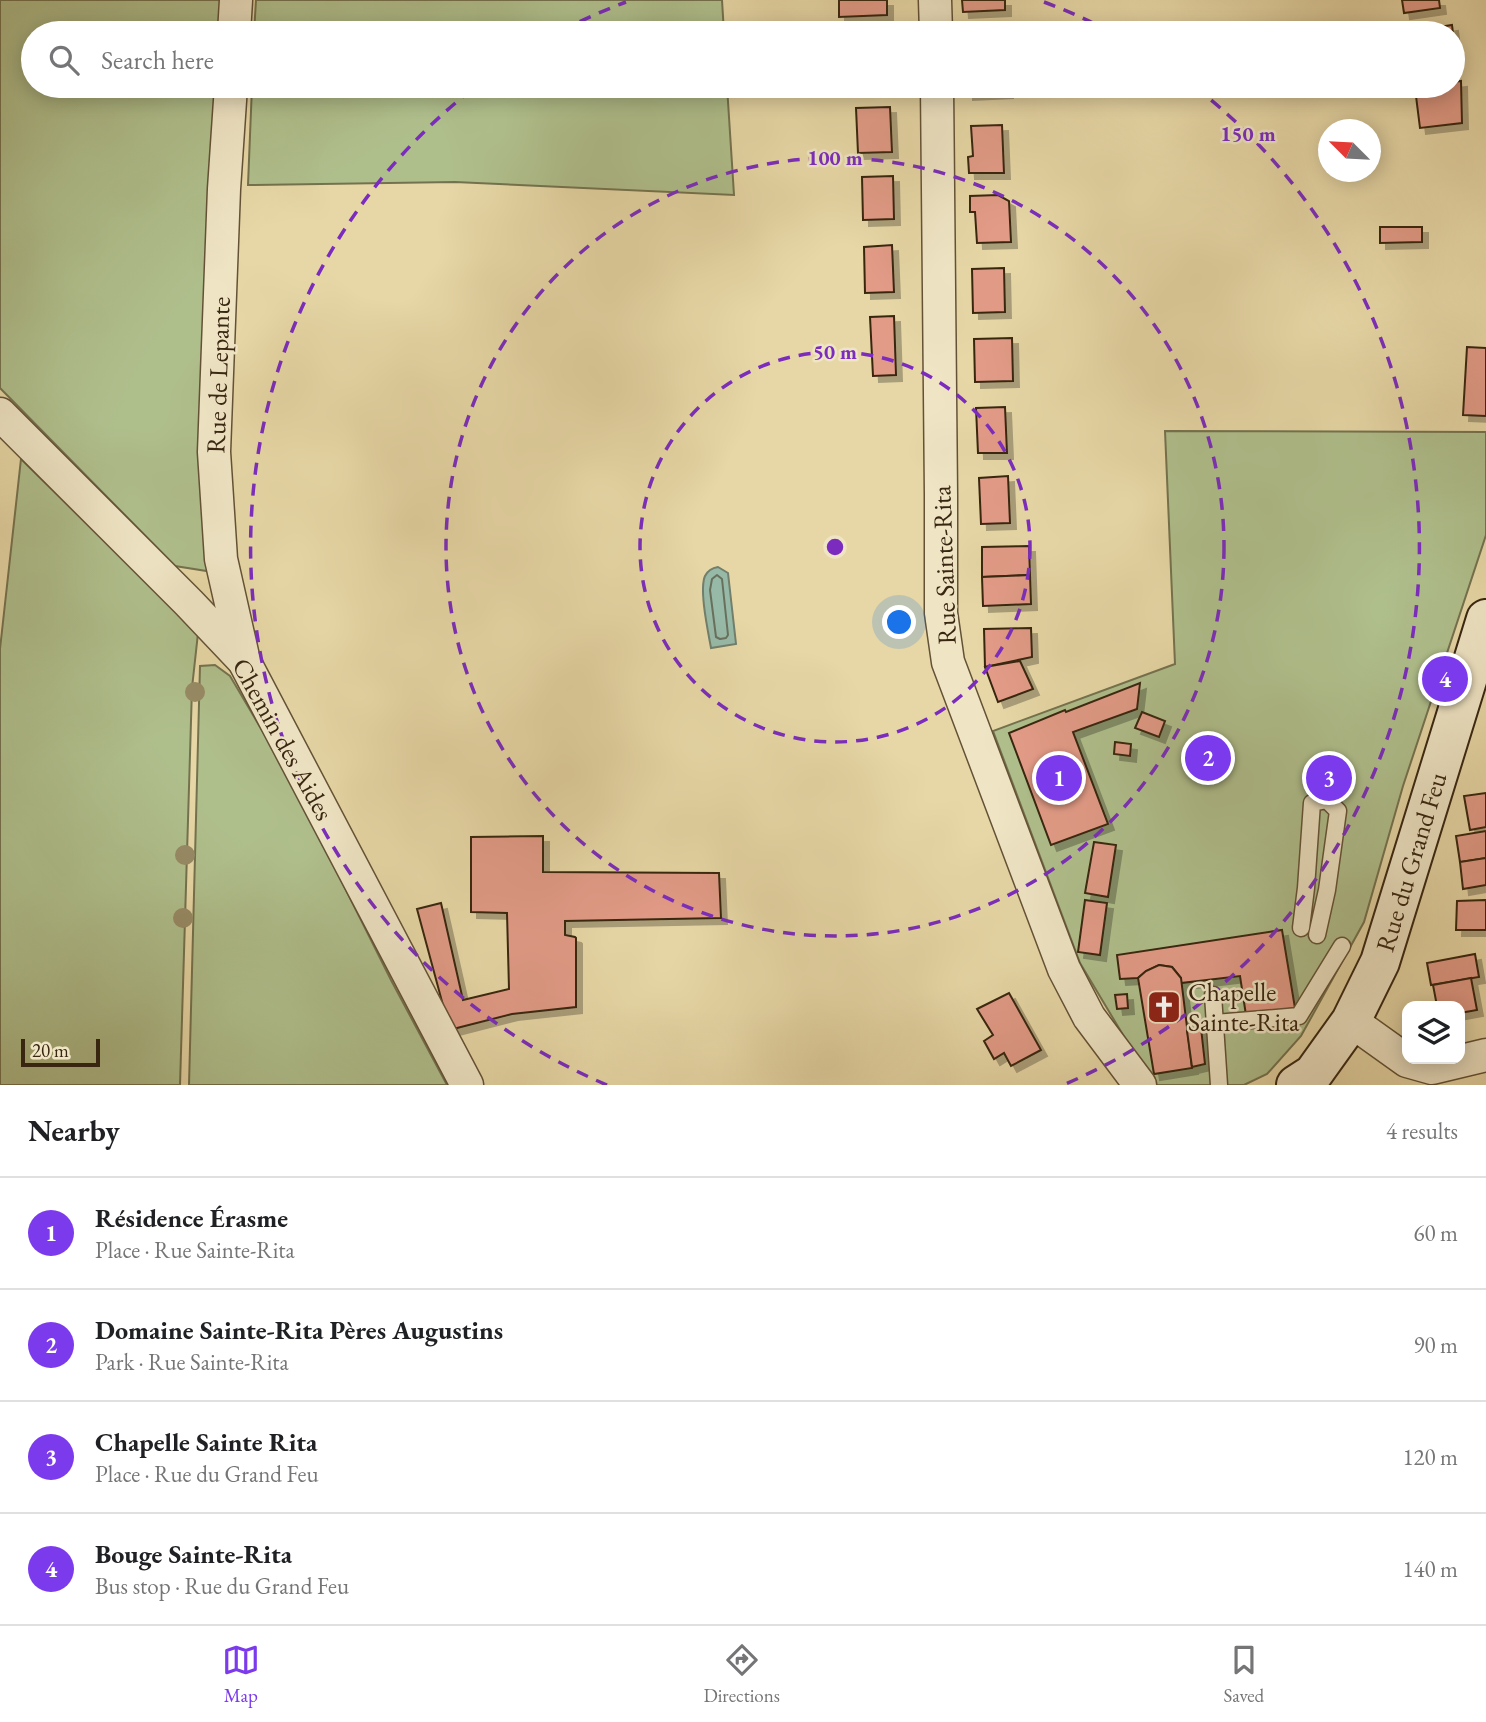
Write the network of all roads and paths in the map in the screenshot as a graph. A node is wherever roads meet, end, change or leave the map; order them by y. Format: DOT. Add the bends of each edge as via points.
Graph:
graph roads {
  1 [pos="236,0"];
  2 [pos="936,0"];
  3 [pos="235,21"];
  4 [pos="936,21"];
  5 [pos="230,98"];
  6 [pos="937,98"];
  7 [pos="0,414"];
  8 [pos="1483,639"];
  9 [pos="244,662"];
  10 [pos="1301,928"];
  11 [pos="1317,935"];
  12 [pos="1342,946"];
  13 [pos="1213,995"];
  14 [pos="1352,1021"];
  15 [pos="1215,1023"];
  16 [pos="1486,1055"];
  17 [pos="1486,1069"];
  18 [pos="467,1085"];
  19 [pos="1140,1085"];
  20 [pos="1219,1085"];
  21 [pos="1296,1085"];
  22 [pos="1413,1085"];
  1 -- 3 [label="street"];
  2 -- 4 [label="street"];
  5 -- 9 [label="street, Rue de Lepante" via="214,452 222,559"];
  6 -- 19 [label="street, Rue Sainte-Rita" via="941,613 948,662 1064,970 1089,1017"];
  7 -- 9 [label="street, Chemin des Aides"];
  8 -- 14 [label="street, Rue du Grand Feu" via="1380,962"];
  9 -- 18 [label="street, Chemin des Aides"];
  10 -- 11 [label="lane" via="1312,803 1327,800 1338,811"];
  12 -- 15 [label="lane" via="1299,1016"];
  13 -- 15 [label="lane"];
  14 -- 16 [label="street" via="1407,1061 1432,1068"];
  14 -- 21 [label="street, Rue du Grand Feu" via="1312,1074"];
  15 -- 20 [label="lane"];
  17 -- 22 [label="street"];
}
